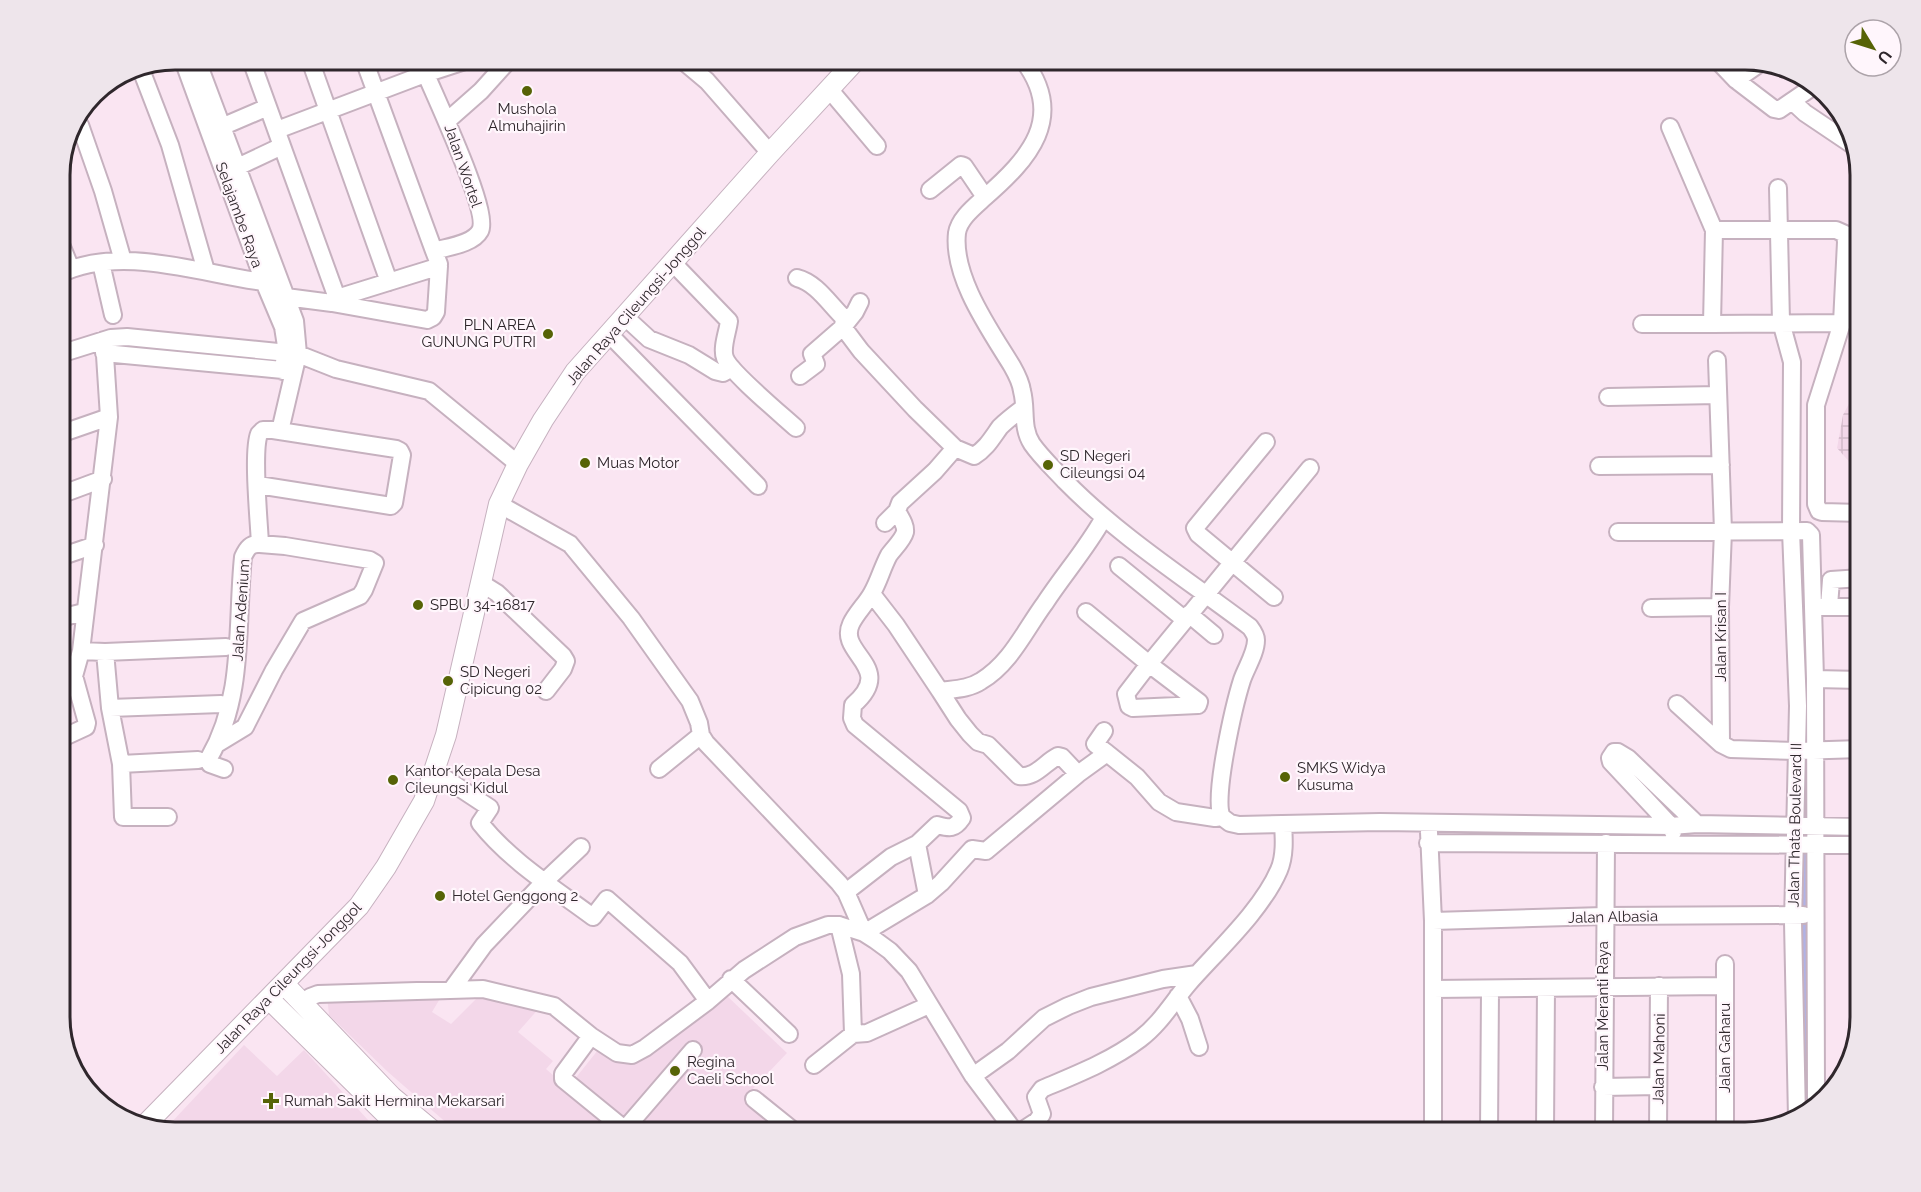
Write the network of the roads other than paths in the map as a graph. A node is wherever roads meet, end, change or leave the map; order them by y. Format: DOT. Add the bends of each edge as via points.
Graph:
graph roads {
  1 [pos="188,70"];
  2 [pos="200,70"];
  3 [pos="255,70"];
  4 [pos="314,70"];
  5 [pos="368,70"];
  6 [pos="416,70"];
  7 [pos="423,70"];
  8 [pos="499,70"];
  9 [pos="693,70"];
  10 [pos="847,70"];
  11 [pos="1029,70"];
  12 [pos="1726,70"];
  13 [pos="1750,70"];
  14 [pos="143,76"];
  15 [pos="1736,80"];
  16 [pos="829,89"];
  17 [pos="1807,91"];
  18 [pos="376,92"];
  19 [pos="1792,101"];
  20 [pos="268,107"];
  21 [pos="329,110"];
  22 [pos="447,121"];
  23 [pos="1670,127"];
  24 [pos="81,129"];
  25 [pos="215,130"];
  26 [pos="280,138"];
  27 [pos="1844,139"];
  28 [pos="877,146"];
  29 [pos="770,153"];
  30 [pos="231,170"];
  31 [pos="1778,188"];
  32 [pos="930,189"];
  33 [pos="986,197"];
  34 [pos="1714,230"];
  35 [pos="1780,230"];
  36 [pos="436,258"];
  37 [pos="123,261"];
  38 [pos="673,263"];
  39 [pos="80,267"];
  40 [pos="206,271"];
  41 [pos="797,278"];
  42 [pos="389,282"];
  43 [pos="277,288"];
  44 [pos="334,300"];
  45 [pos="860,302"];
  46 [pos="113,315"];
  47 [pos="624,316"];
  48 [pos="1781,322"];
  49 [pos="1842,323"];
  50 [pos="1642,324"];
  51 [pos="1712,324"];
  52 [pos="843,327"];
  53 [pos="609,334"];
  54 [pos="111,346"];
  55 [pos="71,350"];
  56 [pos="1717,360"];
  57 [pos="290,363"];
  58 [pos="732,368"];
  59 [pos="800,376"];
  60 [pos="1718,395"];
  61 [pos="1608,397"];
  62 [pos="1023,408"];
  63 [pos="109,417"];
  64 [pos="796,428"];
  65 [pos="71,430"];
  66 [pos="280,431"];
  67 [pos="1266,442"];
  68 [pos="955,448"];
  69 [pos="518,464"];
  70 [pos="1721,465"];
  71 [pos="1599,466"];
  72 [pos="1310,468"];
  73 [pos="103,479"];
  74 [pos="258,485"];
  75 [pos="758,486"];
  76 [pos="71,491"];
  77 [pos="499,504"];
  78 [pos="897,511"];
  79 [pos="1850,513"];
  80 [pos="1104,519"];
  81 [pos="885,523"];
  82 [pos="1723,531"];
  83 [pos="1799,531"];
  84 [pos="1618,532"];
  85 [pos="95,544"];
  86 [pos="260,544"];
  87 [pos="71,553"];
  88 [pos="1231,563"];
  89 [pos="1119,566"];
  90 [pos="1850,579"];
  91 [pos="481,583"];
  92 [pos="1206,593"];
  93 [pos="872,594"];
  94 [pos="1274,597"];
  95 [pos="1720,607"];
  96 [pos="1821,607"];
  97 [pos="1850,607"];
  98 [pos="1651,608"];
  99 [pos="84,612"];
  100 [pos="1086,612"];
  101 [pos="71,615"];
  102 [pos="1187,616"];
  103 [pos="1214,635"];
  104 [pos="226,647"];
  105 [pos="94,651"];
  106 [pos="71,674"];
  107 [pos="1815,679"];
  108 [pos="1850,680"];
  109 [pos="71,687"];
  110 [pos="546,691"];
  111 [pos="940,691"];
  112 [pos="220,704"];
  113 [pos="1677,704"];
  114 [pos="110,708"];
  115 [pos="1104,731"];
  116 [pos="71,734"];
  117 [pos="701,735"];
  118 [pos="217,744"];
  119 [pos="1720,744"];
  120 [pos="1850,749"];
  121 [pos="1807,751"];
  122 [pos="1107,753"];
  123 [pos="198,760"];
  124 [pos="122,764"];
  125 [pos="224,769"];
  126 [pos="659,769"];
  127 [pos="434,771"];
  128 [pos="1078,774"];
  129 [pos="168,817"];
  130 [pos="1222,817"];
  131 [pos="1429,822"];
  132 [pos="1283,824"];
  133 [pos="1697,824"];
  134 [pos="1671,826"];
  135 [pos="1850,829"];
  136 [pos="1805,836"];
  137 [pos="1850,842"];
  138 [pos="1428,843"];
  139 [pos="1606,843"];
  140 [pos="917,844"];
  141 [pos="1678,844"];
  142 [pos="581,847"];
  143 [pos="543,882"];
  144 [pos="846,892"];
  145 [pos="927,895"];
  146 [pos="1806,915"];
  147 [pos="1604,916"];
  148 [pos="1433,921"];
  149 [pos="840,925"];
  150 [pos="864,933"];
  151 [pos="733,956"];
  152 [pos="1725,964"];
  153 [pos="738,974"];
  154 [pos="1197,974"];
  155 [pos="284,984"];
  156 [pos="1659,986"];
  157 [pos="1725,987"];
  158 [pos="1545,988"];
  159 [pos="1604,988"];
  160 [pos="452,989"];
  161 [pos="1433,989"];
  162 [pos="1490,990"];
  163 [pos="1178,996"];
  164 [pos="269,999"];
  165 [pos="708,1001"];
  166 [pos="303,1005"];
  167 [pos="929,1005"];
  168 [pos="789,1034"];
  169 [pos="853,1034"];
  170 [pos="591,1036"];
  171 [pos="1199,1047"];
  172 [pos="693,1050"];
  173 [pos="814,1065"];
  174 [pos="973,1076"];
  175 [pos="1658,1086"];
  176 [pos="1603,1087"];
  177 [pos="1816,1095"];
  178 [pos="754,1099"];
  179 [pos="1797,1107"];
  180 [pos="151,1119"];
  181 [pos="393,1121"];
  182 [pos="421,1121"];
  183 [pos="615,1121"];
  184 [pos="634,1121"];
  185 [pos="781,1121"];
  186 [pos="1007,1121"];
  187 [pos="1036,1121"];
  188 [pos="1433,1121"];
  189 [pos="1489,1121"];
  190 [pos="1545,1121"];
  191 [pos="1604,1121"];
  192 [pos="1658,1121"];
  193 [pos="1725,1121"];
  1 -- 25 [label="street, Selajambe Raya"];
  2 -- 25 [label="street"];
  3 -- 20 [label="street"];
  4 -- 21 [label="street"];
  5 -- 18 [label="street"];
  6 -- 18 [label="street"];
  7 -- 22 [label="street, Jalan Wortel"];
  8 -- 22 [label="street"];
  9 -- 29 [label="street"];
  10 -- 16 [label="main road, Jalan Raya Cileungsi-Jonggol"];
  11 -- 33 [label="street" via="1038,85 1041,127 1031,148"];
  12 -- 15 [label="street"];
  13 -- 15 [label="street"];
  14 -- 40 [label="street" via="174,156"];
  15 -- 19 [label="street" via="1774,109"];
  16 -- 28 [label="street"];
  16 -- 29 [label="main road, Jalan Raya Cileungsi-Jonggol"];
  17 -- 19 [label="street"];
  18 -- 21 [label="street"];
  18 -- 36 [label="street"];
  19 -- 27 [label="street"];
  20 -- 25 [label="street"];
  20 -- 26 [label="street"];
  21 -- 26 [label="street"];
  21 -- 42 [label="street"];
  22 -- 36 [label="street, Jalan Wortel" via="482,226 476,236"];
  23 -- 34 [label="street"];
  24 -- 37 [label="street"];
  25 -- 30 [label="street, Selajambe Raya"];
  26 -- 30 [label="street"];
  26 -- 44 [label="street"];
  29 -- 38 [label="main road, Jalan Raya Cileungsi-Jonggol"];
  30 -- 43 [label="street, Selajambe Raya"];
  31 -- 35 [label="street"];
  32 -- 33 [label="street" via="961,165"];
  33 -- 62 [label="street" via="973,207 958,230 959,260 974,300 1014,369 1023,392"];
  34 -- 35 [label="street"];
  34 -- 51 [label="street"];
  35 -- 48 [label="street"];
  35 -- 49 [label="street" via="1836,230 1845,234"];
  36 -- 42 [label="street, Jalan Wortel"];
  36 -- 44 [label="street" via="436,312 427,320"];
  37 -- 39 [label="street, Jalan Wortel"];
  37 -- 40 [label="street, Jalan Wortel"];
  38 -- 47 [label="main road, Jalan Raya Cileungsi-Jonggol"];
  38 -- 58 [label="street" via="729,321 724,351"];
  39 -- 46 [label="street"];
  40 -- 43 [label="street, Jalan Wortel"];
  41 -- 52 [label="street" via="805,280 844,318"];
  42 -- 44 [label="street, Jalan Wortel"];
  43 -- 44 [label="street, Jalan Wortel"];
  43 -- 57 [label="street, Selajambe Raya"];
  43 -- 57 [label="street" via="295,321"];
  45 -- 52 [label="street"];
  47 -- 53 [label="main road, Jalan Raya Cileungsi-Jonggol"];
  47 -- 58 [label="street" via="649,339 715,371 723,373"];
  48 -- 49 [label="street"];
  48 -- 51 [label="street"];
  48 -- 83 [label="street" via="1792,362"];
  49 -- 79 [label="street" via="1816,405 1816,504 1822,512"];
  50 -- 51 [label="street"];
  52 -- 59 [label="street" via="814,352 816,364"];
  52 -- 68 [label="street" via="861,351"];
  53 -- 69 [label="main road, Jalan Raya Cileungsi-Jonggol" via="575,372"];
  53 -- 75 [label="street"];
  54 -- 55 [label="street"];
  54 -- 57 [label="street"];
  54 -- 63 [label="street"];
  56 -- 60 [label="street, Jalan Krisan I"];
  57 -- 66 [label="street, Selajambe Raya"];
  57 -- 69 [label="street" via="336,369 429,391"];
  58 -- 64 [label="street"];
  60 -- 61 [label="street"];
  60 -- 70 [label="street, Jalan Krisan I"];
  62 -- 68 [label="street" via="1002,425 979,454 968,455"];
  62 -- 80 [label="street" via="1032,444"];
  63 -- 65 [label="street"];
  63 -- 73 [label="street"];
  66 -- 74 [label="street, Jalan Adenium" via="263,430 257,437"];
  66 -- 74 [label="street" via="400,451 394,503 387,506"];
  67 -- 88 [label="street" via="1196,528"];
  68 -- 78 [label="street" via="900,503"];
  69 -- 77 [label="main road, Jalan Raya Cileungsi-Jonggol"];
  70 -- 71 [label="street"];
  70 -- 82 [label="street, Jalan Krisan I"];
  72 -- 88 [label="street"];
  73 -- 76 [label="street"];
  73 -- 85 [label="street"];
  74 -- 86 [label="street, Jalan Adenium"];
  77 -- 91 [label="main road, Jalan Raya Cileungsi-Jonggol"];
  77 -- 117 [label="street" via="570,544 631,618 690,701"];
  78 -- 81 [label="street"];
  78 -- 93 [label="street" via="904,535 888,557"];
  80 -- 92 [label="street"];
  80 -- 111 [label="street" via="1001,665 972,686"];
  82 -- 83 [label="street"];
  82 -- 84 [label="street"];
  82 -- 95 [label="street, Jalan Krisan I"];
  83 -- 96 [label="street, Jalan Thata Boulevard II" via="1812,538"];
  83 -- 121 [label="street, Jalan Thata Boulevard II" via="1797,650"];
  85 -- 87 [label="street"];
  85 -- 99 [label="street"];
  86 -- 118 [label="street, Jalan Adenium" via="249,546 243,557 237,676"];
  86 -- 118 [label="street" via="375,563 360,596 303,621 245,727"];
  88 -- 92 [label="street"];
  88 -- 94 [label="street"];
  89 -- 102 [label="street"];
  90 -- 96 [label="street" via="1831,580"];
  91 -- 110 [label="street" via="497,593 563,656 563,669"];
  91 -- 127 [label="main road, Jalan Raya Cileungsi-Jonggol"];
  92 -- 102 [label="street"];
  92 -- 130 [label="street" via="1250,627 1256,641 1228,732 1218,803"];
  93 -- 111 [label="street"];
  93 -- 140 [label="street" via="848,631 848,639 870,679 863,696 853,705 855,725 962,818 956,826 946,829 937,825"];
  95 -- 98 [label="street"];
  95 -- 119 [label="street, Jalan Krisan I"];
  96 -- 97 [label="street"];
  96 -- 107 [label="street, Jalan Thata Boulevard II"];
  99 -- 101 [label="street"];
  99 -- 105 [label="street"];
  100 -- 102 [label="street" via="1149,664"];
  102 -- 103 [label="street"];
  104 -- 105 [label="street"];
  105 -- 106 [label="street"];
  105 -- 114 [label="street"];
  107 -- 108 [label="street"];
  107 -- 121 [label="street, Jalan Thata Boulevard II"];
  109 -- 116 [label="street" via="87,723"];
  111 -- 128 [label="street" via="970,734 988,745 1019,776 1034,774 1058,756"];
  112 -- 114 [label="street"];
  113 -- 119 [label="street"];
  114 -- 124 [label="street"];
  115 -- 122 [label="street" via="1095,744"];
  117 -- 126 [label="street"];
  117 -- 144 [label="street"];
  118 -- 125 [label="street, Jalan Adenium" via="209,762"];
  119 -- 121 [label="street" via="1731,749"];
  120 -- 121 [label="street"];
  121 -- 136 [label="street, Jalan Thata Boulevard II"];
  122 -- 128 [label="street"];
  122 -- 130 [label="street" via="1137,777 1159,802 1176,812"];
  123 -- 124 [label="street"];
  124 -- 129 [label="street" via="123,818"];
  127 -- 143 [label="street" via="490,808 480,823"];
  127 -- 155 [label="main road, Jalan Raya Cileungsi-Jonggol" via="424,801 359,906"];
  128 -- 145 [label="street" via="986,851 972,849"];
  130 -- 132 [label="street" via="1239,825"];
  131 -- 132 [label="street"];
  131 -- 134 [label="street"];
  131 -- 138 [label="street"];
  132 -- 154 [label="street" via="1283,855 1278,872 1242,925"];
  133 -- 134 [label="street"];
  133 -- 134 [label="street" via="1628,758 1614,752 1611,762"];
  133 -- 136 [label="street"];
  134 -- 141 [label="street"];
  135 -- 136 [label="street"];
  136 -- 137 [label="street"];
  136 -- 141 [label="street"];
  136 -- 146 [label="street, Jalan Thata Boulevard II"];
  138 -- 139 [label="street"];
  138 -- 148 [label="street"];
  139 -- 141 [label="street"];
  139 -- 147 [label="street, Jalan Meranti Raya"];
  140 -- 144 [label="street" via="891,857"];
  140 -- 145 [label="street"];
  142 -- 143 [label="street"];
  143 -- 160 [label="street" via="484,945"];
  143 -- 165 [label="street" via="593,917 607,899 680,963"];
  144 -- 150 [label="street"];
  145 -- 150 [label="street"];
  146 -- 147 [label="street, Jalan Albasia"];
  146 -- 177 [label="street, Jalan Thata Boulevard II"];
  146 -- 179 [label="street, Jalan Thata Boulevard II"];
  147 -- 148 [label="street, Jalan Albasia"];
  147 -- 159 [label="street, Jalan Meranti Raya"];
  148 -- 161 [label="street"];
  149 -- 150 [label="street"];
  149 -- 153 [label="street" via="828,925 795,937"];
  149 -- 169 [label="street" via="851,974"];
  150 -- 167 [label="street" via="890,951 909,971"];
  151 -- 153 [label="street"];
  152 -- 157 [label="street, Jalan Gaharu"];
  153 -- 165 [label="street"];
  153 -- 168 [label="street"];
  154 -- 163 [label="street"];
  154 -- 174 [label="street" via="1163,979 1068,1006 1044,1018"];
  155 -- 164 [label="main road, Jalan Raya Cileungsi-Jonggol"];
  155 -- 166 [label="main road"];
  156 -- 157 [label="street"];
  156 -- 159 [label="street"];
  156 -- 175 [label="street, Jalan Mahoni"];
  157 -- 193 [label="street, Jalan Gaharu"];
  158 -- 159 [label="street"];
  158 -- 162 [label="street"];
  158 -- 190 [label="street"];
  159 -- 176 [label="street, Jalan Meranti Raya"];
  160 -- 166 [label="street" via="318,994"];
  160 -- 170 [label="street" via="483,989 549,1004"];
  161 -- 162 [label="street"];
  161 -- 188 [label="street"];
  162 -- 189 [label="street"];
  163 -- 171 [label="street"];
  163 -- 187 [label="street" via="1161,1020 1141,1038 1119,1053 1042,1089 1036,1097 1042,1114"];
  164 -- 180 [label="main road, Jalan Raya Cileungsi-Jonggol"];
  164 -- 181 [label="main road"];
  165 -- 170 [label="street" via="632,1055 617,1053"];
  166 -- 182 [label="main road"];
  167 -- 169 [label="street" via="867,1033"];
  167 -- 174 [label="street"];
  169 -- 173 [label="street"];
  170 -- 183 [label="street" via="563,1079"];
  172 -- 184 [label="street"];
  174 -- 186 [label="street"];
  175 -- 176 [label="street"];
  175 -- 192 [label="street, Jalan Mahoni"];
  176 -- 191 [label="street, Jalan Meranti Raya"];
  178 -- 185 [label="street"];
}
